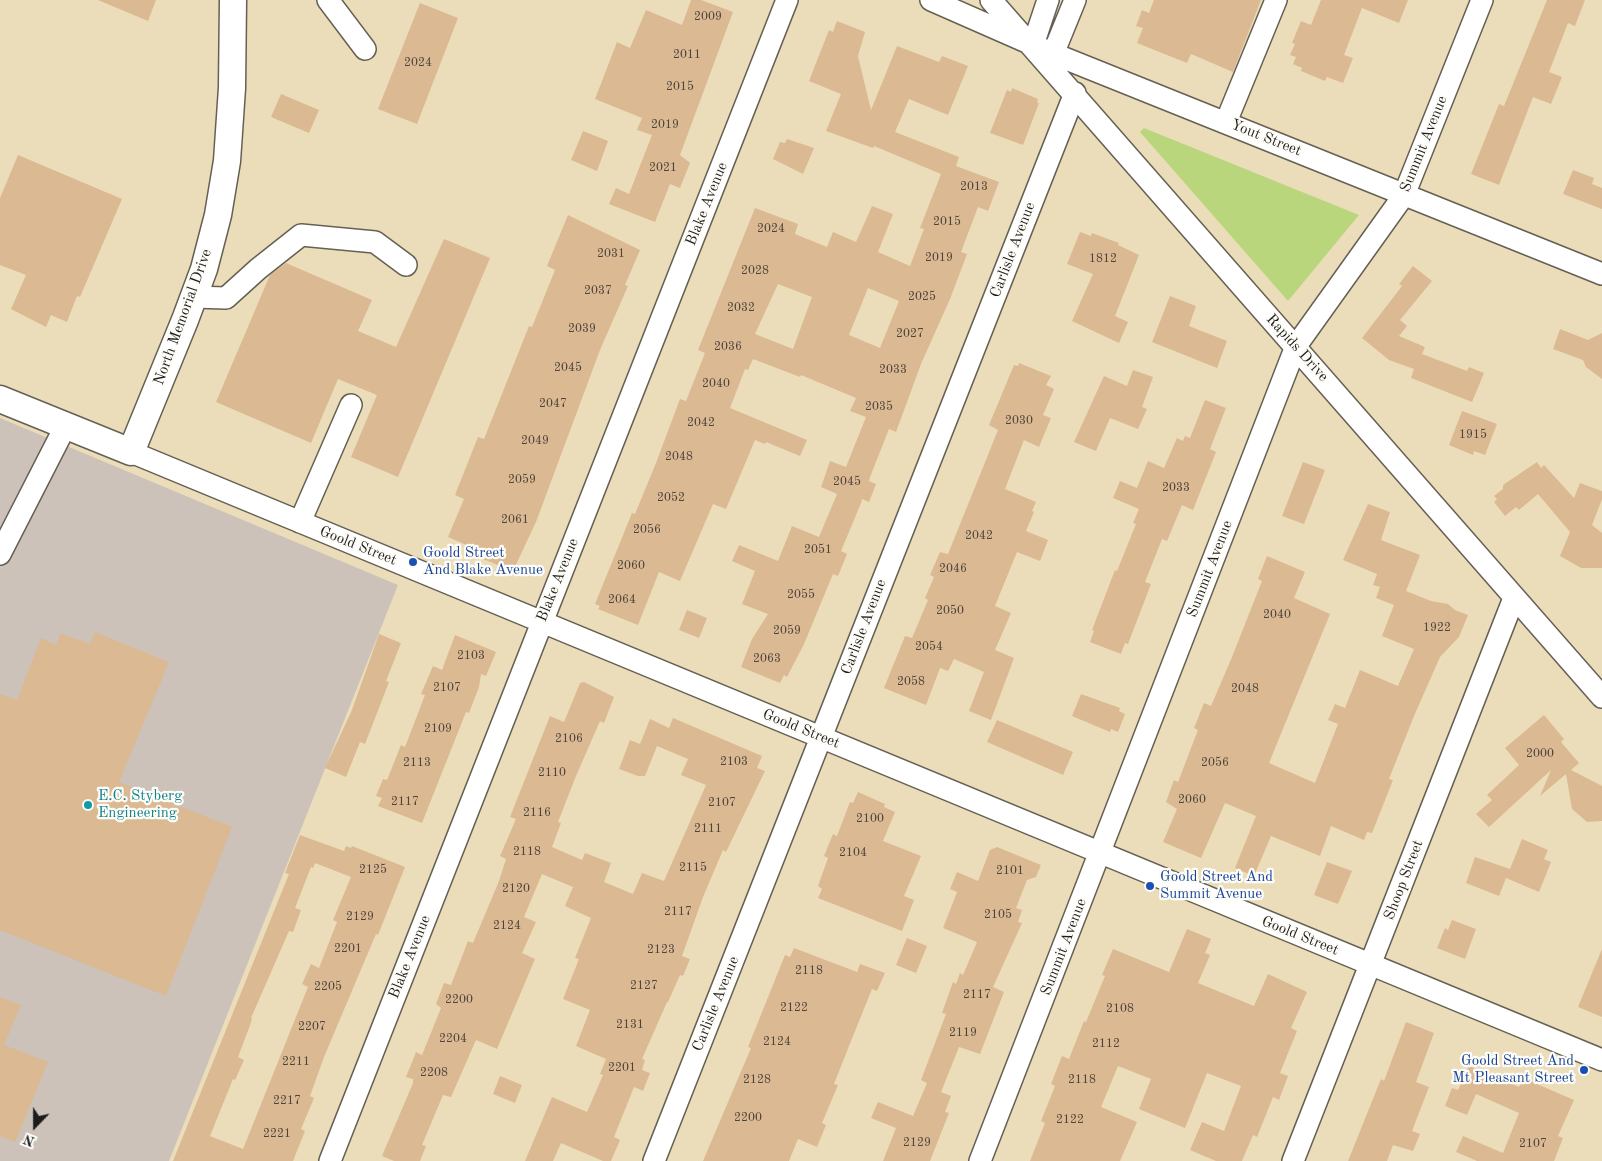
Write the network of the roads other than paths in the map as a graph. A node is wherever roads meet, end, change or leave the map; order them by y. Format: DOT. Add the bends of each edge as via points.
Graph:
graph roads {
  1 [pos="233,0"];
  2 [pos="328,0"];
  3 [pos="787,0"];
  4 [pos="931,0"];
  5 [pos="992,0"];
  6 [pos="1048,0"];
  7 [pos="1076,0"];
  8 [pos="1276,0"];
  9 [pos="1482,0"];
  10 [pos="1033,45"];
  11 [pos="365,49"];
  12 [pos="1051,59"];
  13 [pos="1075,93"];
  14 [pos="1226,122"];
  15 [pos="1404,195"];
  16 [pos="406,265"];
  17 [pos="1602,274"];
  18 [pos="193,298"];
  19 [pos="1296,346"];
  20 [pos="0,399"];
  21 [pos="351,405"];
  22 [pos="66,425"];
  23 [pos="131,452"];
  24 [pos="300,522"];
  25 [pos="0,554"];
  26 [pos="1514,598"];
  27 [pos="542,622"];
  28 [pos="1602,698"];
  29 [pos="821,737"];
  30 [pos="1100,853"];
  31 [pos="1370,964"];
  32 [pos="1602,1060"];
  33 [pos="330,1161"];
  34 [pos="654,1161"];
  35 [pos="980,1161"];
  36 [pos="1293,1161"];
  1 -- 18 [label="main road, North Memorial Drive" via="227,161 218,215"];
  2 -- 11 [label="street"];
  3 -- 27 [label="street, Blake Avenue"];
  4 -- 10 [label="street, Yout Street"];
  5 -- 10 [label="street"];
  6 -- 10 [label="street"];
  7 -- 12 [label="street"];
  8 -- 14 [label="street"];
  9 -- 15 [label="street, Summit Avenue"];
  10 -- 12 [label="street, Yout Street"];
  12 -- 13 [label="street, Rapids Drive"];
  12 -- 14 [label="street, Yout Street"];
  13 -- 19 [label="street, Rapids Drive"];
  13 -- 29 [label="street, Carlisle Avenue"];
  14 -- 15 [label="street, Yout Street"];
  15 -- 17 [label="street, Yout Street"];
  15 -- 19 [label="street, Summit Avenue"];
  16 -- 18 [label="street" via="376,242 301,235 226,298"];
  18 -- 23 [label="main road, North Memorial Drive"];
  19 -- 26 [label="street, Rapids Drive"];
  19 -- 30 [label="street, Summit Avenue"];
  20 -- 22 [label="main road, Goold Street"];
  21 -- 24 [label="street"];
  22 -- 23 [label="main road, Goold Street"];
  22 -- 25 [label="street"];
  23 -- 24 [label="street, Goold Street"];
  24 -- 27 [label="street, Goold Street"];
  26 -- 28 [label="street, Rapids Drive"];
  26 -- 31 [label="street, Shoop Street"];
  27 -- 29 [label="street, Goold Street"];
  27 -- 33 [label="street, Blake Avenue"];
  29 -- 30 [label="street, Goold Street"];
  29 -- 34 [label="street, Carlisle Avenue"];
  30 -- 31 [label="street, Goold Street"];
  30 -- 35 [label="street, Summit Avenue"];
  31 -- 32 [label="street, Goold Street"];
  31 -- 36 [label="street, Shoop Street"];
}
